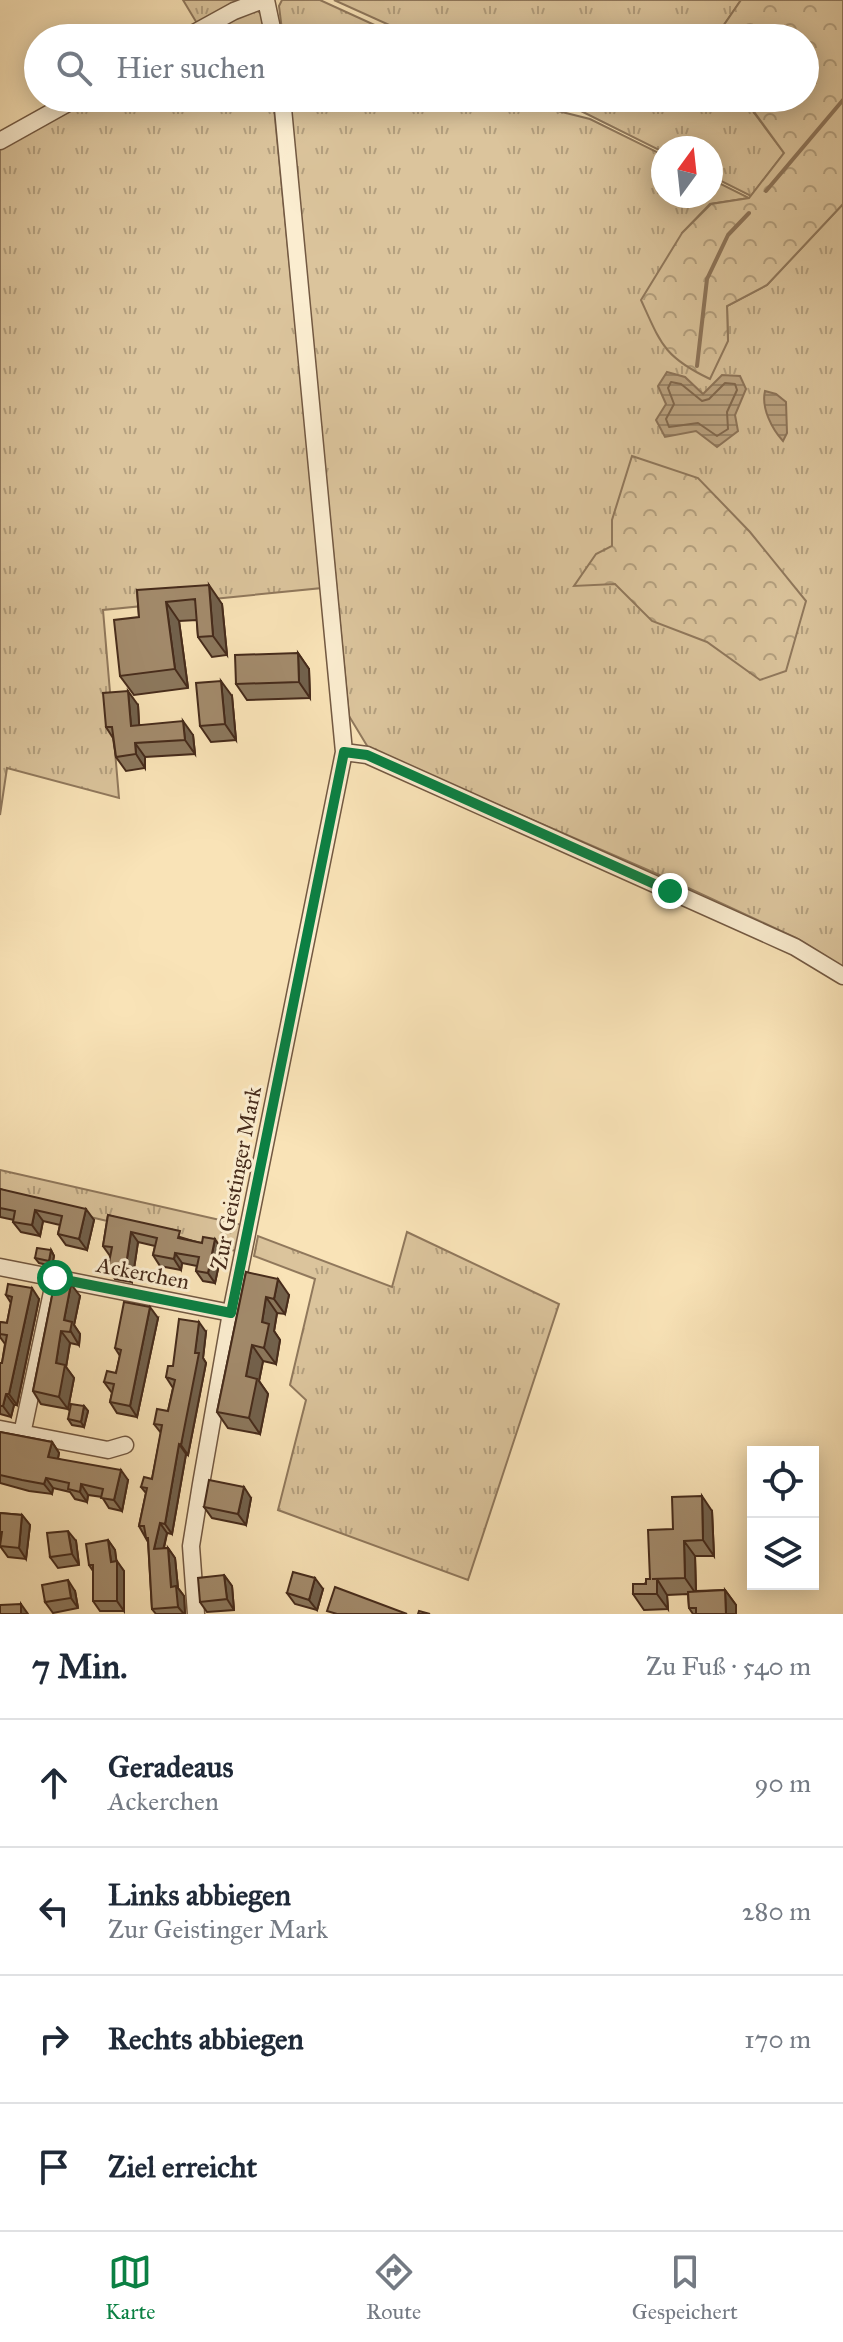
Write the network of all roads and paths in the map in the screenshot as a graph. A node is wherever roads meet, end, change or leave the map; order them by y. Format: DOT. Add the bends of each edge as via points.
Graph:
graph roads {
  1 [pos="265,0"];
  2 [pos="210,24"];
  3 [pos="271,24"];
  4 [pos="52,112"];
  5 [pos="283,112"];
  6 [pos="0,141"];
  7 [pos="344,752"];
  8 [pos="843,976"];
  9 [pos="0,1267"];
  10 [pos="55,1278"];
  11 [pos="231,1313"];
  12 [pos="0,1429"];
  13 [pos="22,1434"];
  14 [pos="125,1445"];
  15 [pos="196,1614"];
  1 -- 2 [label="street"];
  1 -- 3 [label="street"];
  4 -- 6 [label="street"];
  5 -- 7 [label="street, Zur Geistinger Mark"];
  7 -- 8 [label="street" via="367,755 781,940"];
  7 -- 11 [label="street, Zur Geistinger Mark"];
  9 -- 10 [label="street, Ackerchen"];
  10 -- 11 [label="street, Ackerchen"];
  10 -- 13 [label="street"];
  11 -- 15 [label="street, Zur Geistinger Mark" via="191,1546"];
  12 -- 13 [label="street"];
  13 -- 14 [label="street" via="108,1450"];
}
